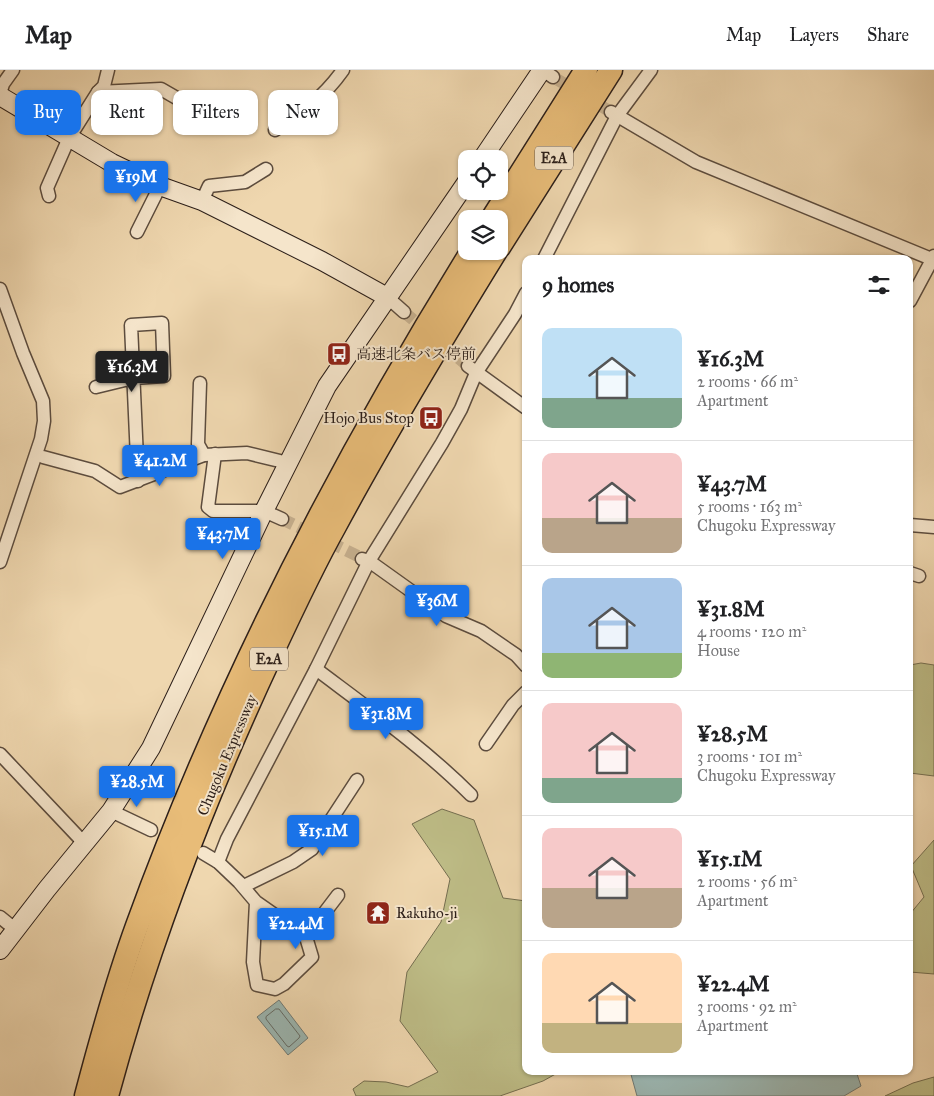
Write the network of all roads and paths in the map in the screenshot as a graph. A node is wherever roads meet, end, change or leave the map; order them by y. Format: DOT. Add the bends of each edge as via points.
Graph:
graph roads {
  1 [pos="13,70"];
  2 [pos="108,70"];
  3 [pos="342,70"];
  4 [pos="586,70"];
  5 [pos="611,70"];
  6 [pos="650,70"];
  7 [pos="546,72"];
  8 [pos="100,90"];
  9 [pos="140,90"];
  10 [pos="163,90"];
  11 [pos="326,90"];
  12 [pos="0,95"];
  13 [pos="91,103"];
  14 [pos="614,114"];
  15 [pos="69,138"];
  16 [pos="489,150"];
  17 [pos="266,169"];
  18 [pos="160,186"];
  19 [pos="458,195"];
  20 [pos="49,196"];
  21 [pos="202,201"];
  22 [pos="498,210"];
  23 [pos="138,232"];
  24 [pos="508,233"];
  25 [pos="546,255"];
  26 [pos="933,259"];
  27 [pos="467,260"];
  28 [pos="491,260"];
  29 [pos="0,289"];
  30 [pos="913,296"];
  31 [pos="387,297"];
  32 [pos="522,301"];
  33 [pos="404,312"];
  34 [pos="472,370"];
  35 [pos="133,378"];
  36 [pos="200,383"];
  37 [pos="96,387"];
  38 [pos="522,405"];
  39 [pos="209,454"];
  40 [pos="43,457"];
  41 [pos="288,463"];
  42 [pos="138,481"];
  43 [pos="264,511"];
  44 [pos="282,519"];
  45 [pos="913,525"];
  46 [pos="934,527"];
  47 [pos="365,560"];
  48 [pos="0,562"];
  49 [pos="522,662"];
  50 [pos="316,669"];
  51 [pos="522,696"];
  52 [pos="486,744"];
  53 [pos="0,754"];
  54 [pos="357,780"];
  55 [pos="471,795"];
  56 [pos="111,811"];
  57 [pos="151,830"];
  58 [pos="84,843"];
  59 [pos="203,853"];
  60 [pos="218,862"];
  61 [pos="244,886"];
  62 [pos="338,895"];
  63 [pos="256,902"];
  64 [pos="0,917"];
  65 [pos="16,930"];
  66 [pos="306,937"];
  67 [pos="0,950"];
  68 [pos="86,1096"];
  69 [pos="107,1096"];
  1 -- 12 [label="street"];
  2 -- 8 [label="street"];
  3 -- 11 [label="street"];
  4 -- 22 [label="highway, E2A"];
  5 -- 24 [label="highway, E2A"];
  6 -- 14 [label="street"];
  7 -- 16 [label="street"];
  9 -- 10 [label="street"];
  12 -- 15 [label="street"];
  13 -- 15 [label="street"];
  14 -- 25 [label="street"];
  14 -- 26 [label="street" via="704,166"];
  15 -- 18 [label="street"];
  15 -- 20 [label="street" via="47,188"];
  17 -- 21 [label="street" via="245,182 209,186"];
  18 -- 21 [label="street"];
  18 -- 23 [label="street"];
  19 -- 31 [label="street"];
  21 -- 31 [label="street"];
  26 -- 30 [label="street"];
  27 -- 68 [label="highway, Chugoku Expressway / E2A" via="317,520 222,714 137,928"];
  28 -- 69 [label="highway, Chugoku Expressway / E2A" via="334,528 240,722 156,933"];
  29 -- 48 [label="street" via="43,401 44,421"];
  31 -- 33 [label="street"];
  31 -- 41 [label="street" via="327,386"];
  32 -- 34 [label="street" via="516,314"];
  34 -- 38 [label="street"];
  34 -- 47 [label="street" via="461,409 442,443"];
  35 -- 35 [label="street" via="164,376 162,323 131,325"];
  35 -- 37 [label="street"];
  35 -- 42 [label="street"];
  36 -- 39 [label="street" via="198,444"];
  39 -- 41 [label="street" via="246,453"];
  39 -- 42 [label="street"];
  39 -- 43 [label="street" via="208,506 213,511"];
  40 -- 42 [label="street" via="95,471 120,487"];
  41 -- 43 [label="street"];
  43 -- 44 [label="street"];
  43 -- 56 [label="street" via="151,748"];
  45 -- 46 [label="street"];
  47 -- 49 [label="street" via="446,616 480,630"];
  47 -- 50 [label="street"];
  50 -- 55 [label="street" via="379,716"];
  50 -- 60 [label="street"];
  51 -- 52 [label="street"];
  53 -- 58 [label="street"];
  54 -- 61 [label="street" via="312,849"];
  56 -- 57 [label="street"];
  56 -- 58 [label="street"];
  58 -- 65 [label="street"];
  59 -- 60 [label="street"];
  60 -- 61 [label="street"];
  61 -- 63 [label="street"];
  62 -- 66 [label="street"];
  63 -- 66 [label="street"];
  63 -- 66 [label="street" via="253,962 258,986 275,988 284,984 312,957"];
  64 -- 65 [label="street"];
  65 -- 67 [label="street"];
}
